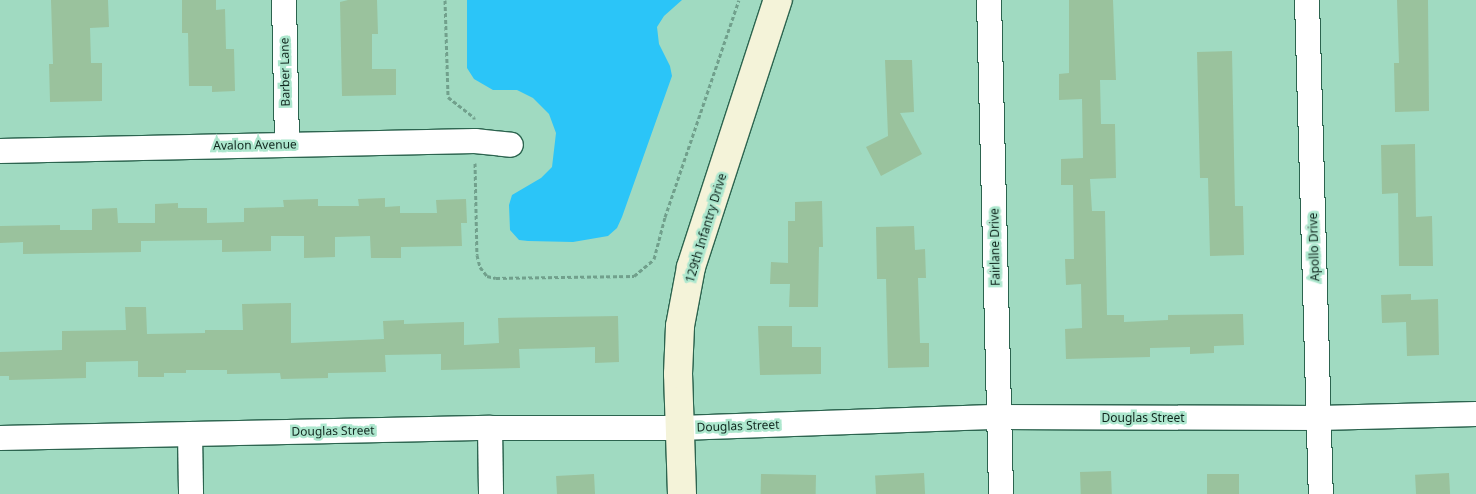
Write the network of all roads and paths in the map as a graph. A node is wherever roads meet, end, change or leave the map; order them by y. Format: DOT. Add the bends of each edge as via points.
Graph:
graph roads {
  1 [pos="284,0"];
  2 [pos="445,0"];
  3 [pos="740,0"];
  4 [pos="778,0"];
  5 [pos="989,0"];
  6 [pos="1307,0"];
  7 [pos="475,141"];
  8 [pos="287,144"];
  9 [pos="511,145"];
  10 [pos="0,151"];
  11 [pos="1476,414"];
  12 [pos="999,417"];
  13 [pos="1319,418"];
  14 [pos="490,428"];
  15 [pos="680,428"];
  16 [pos="190,434"];
  17 [pos="0,438"];
  18 [pos="191,494"];
  19 [pos="492,494"];
  20 [pos="682,494"];
  21 [pos="1001,494"];
  22 [pos="1321,494"];
  1 -- 8 [label="street, Barber Lane"];
  2 -- 7 [label="path" via="448,97 474,117"];
  3 -- 7 [label="path" via="665,217 654,259 634,276 487,276 477,255"];
  4 -- 15 [label="street, 129th Infantry Drive" via="691,267 680,326"];
  5 -- 12 [label="street, Fairlane Drive"];
  6 -- 13 [label="street, Apollo Drive"];
  7 -- 8 [label="street, Avalon Avenue"];
  7 -- 9 [label="street, Avalon Avenue"];
  8 -- 10 [label="street, Avalon Avenue"];
  11 -- 13 [label="street, Douglas Street"];
  12 -- 13 [label="street, Douglas Street"];
  12 -- 15 [label="street, Douglas Street"];
  12 -- 21 [label="street, Fairlane Drive"];
  13 -- 22 [label="street, Apollo Drive"];
  14 -- 15 [label="street, Douglas Street"];
  14 -- 16 [label="street, Douglas Street"];
  14 -- 19 [label="street"];
  15 -- 20 [label="street, 129th Infantry Drive"];
  16 -- 17 [label="street, Douglas Street"];
  16 -- 18 [label="street"];
}
